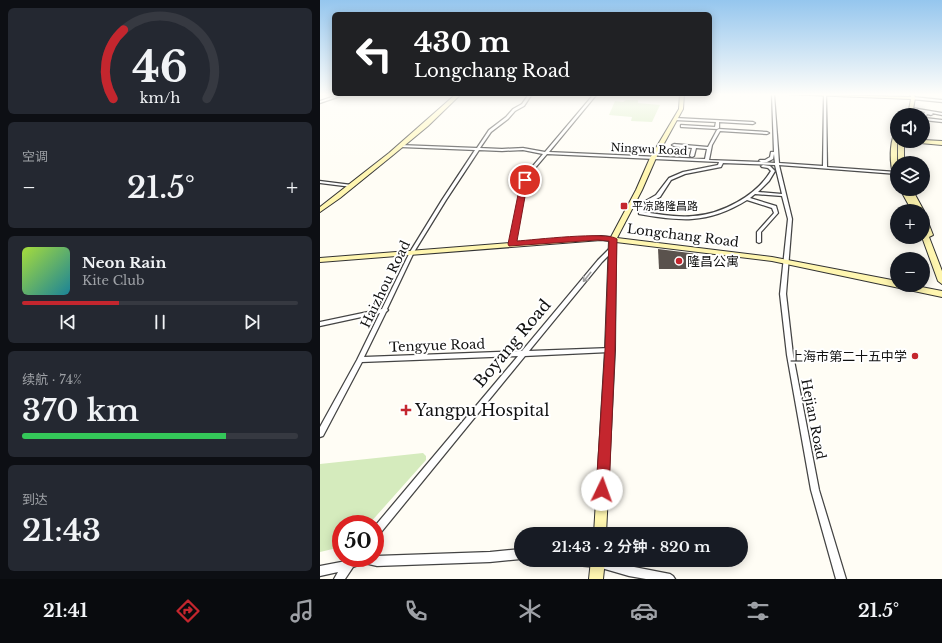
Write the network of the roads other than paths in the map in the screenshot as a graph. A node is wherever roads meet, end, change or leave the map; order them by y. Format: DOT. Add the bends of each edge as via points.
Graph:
graph roads {
  1 [pos="431,121"];
  2 [pos="503,121"];
  3 [pos="573,121"];
  4 [pos="675,121"];
  5 [pos="718,121"];
  6 [pos="774,121"];
  7 [pos="825,121"];
  8 [pos="734,122"];
  9 [pos="753,123"];
  10 [pos="744,125"];
  11 [pos="682,126"];
  12 [pos="734,130"];
  13 [pos="744,131"];
  14 [pos="767,133"];
  15 [pos="930,142"];
  16 [pos="942,144"];
  17 [pos="674,145"];
  18 [pos="401,146"];
  19 [pos="682,146"];
  20 [pos="694,147"];
  21 [pos="709,148"];
  22 [pos="479,149"];
  23 [pos="546,153"];
  24 [pos="776,153"];
  25 [pos="677,156"];
  26 [pos="692,156"];
  27 [pos="653,158"];
  28 [pos="707,161"];
  29 [pos="723,161"];
  30 [pos="748,163"];
  31 [pos="777,164"];
  32 [pos="825,166"];
  33 [pos="890,172"];
  34 [pos="320,182"];
  35 [pos="352,186"];
  36 [pos="755,193"];
  37 [pos="784,195"];
  38 [pos="749,199"];
  39 [pos="632,203"];
  40 [pos="643,204"];
  41 [pos="320,210"];
  42 [pos="930,234"];
  43 [pos="759,242"];
  44 [pos="613,243"];
  45 [pos="512,244"];
  46 [pos="928,244"];
  47 [pos="412,252"];
  48 [pos="320,260"];
  49 [pos="786,261"];
  50 [pos="942,263"];
  51 [pos="942,281"];
  52 [pos="890,283"];
  53 [pos="930,292"];
  54 [pos="942,294"];
  55 [pos="385,310"];
  56 [pos="320,324"];
  57 [pos="610,350"];
  58 [pos="523,354"];
  59 [pos="360,360"];
  60 [pos="320,434"];
  61 [pos="384,522"];
  62 [pos="600,527"];
  63 [pos="514,555"];
  64 [pos="384,561"];
  65 [pos="333,567"];
  66 [pos="348,567"];
  67 [pos="597,567"];
  68 [pos="616,567"];
  69 [pos="320,571"];
  70 [pos="339,579"];
  71 [pos="596,579"];
  72 [pos="670,579"];
  73 [pos="840,579"];
  1 -- 18 [label="main road"];
  2 -- 22 [label="street, Haizhou Road" via="490,131"];
  3 -- 23 [label="street"];
  4 -- 27 [label="main road"];
  5 -- 8 [label="street"];
  5 -- 11 [label="street" via="718,128"];
  6 -- 24 [label="street, Hejian Road"];
  7 -- 32 [label="street"];
  8 -- 9 [label="street"];
  8 -- 12 [label="street"];
  10 -- 13 [label="street"];
  12 -- 13 [label="street"];
  12 -- 21 [label="street" via="719,130"];
  13 -- 14 [label="street"];
  15 -- 16 [label="main road"];
  17 -- 19 [label="street"];
  18 -- 22 [label="street, Ningwu Road"];
  18 -- 35 [label="main road"];
  19 -- 20 [label="street"];
  19 -- 25 [label="street"];
  20 -- 21 [label="street"];
  20 -- 26 [label="street"];
  21 -- 28 [label="street"];
  22 -- 23 [label="street, Ningwu Road" via="523,149"];
  22 -- 47 [label="street, Haizhou Road"];
  23 -- 27 [label="street, Ningwu Road"];
  23 -- 45 [label="street" via="530,170 525,180"];
  24 -- 30 [label="street" via="772,153 772,158 766,161"];
  24 -- 31 [label="street, Hejian Road"];
  27 -- 28 [label="street, Ningwu Road"];
  27 -- 39 [label="main road"];
  28 -- 29 [label="street, Ningwu Road"];
  29 -- 30 [label="street, Ningwu Road"];
  29 -- 36 [label="street" via="726,165 769,167 773,171 770,177"];
  29 -- 40 [label="street" via="720,166 684,173 670,179 658,196"];
  30 -- 31 [label="street, Ningwu Road"];
  31 -- 32 [label="street, Ningwu Road"];
  31 -- 37 [label="street, Hejian Road"];
  32 -- 33 [label="street, Ningwu Road"];
  34 -- 35 [label="street"];
  35 -- 41 [label="main road"];
  36 -- 37 [label="street"];
  36 -- 40 [label="street" via="727,208 698,217 641,213"];
  37 -- 49 [label="street, Hejian Road" via="790,219"];
  38 -- 43 [label="street" via="774,207 776,213 759,232"];
  39 -- 40 [label="street"];
  39 -- 44 [label="main road"];
  42 -- 50 [label="main road"];
  44 -- 45 [label="main road, Longchang Road" via="598,238"];
  44 -- 49 [label="main road, Longchang Road"];
  44 -- 57 [label="main road"];
  44 -- 58 [label="street, Boyang Road, one-way"];
  45 -- 47 [label="main road, Longchang Road"];
  46 -- 51 [label="main road"];
  47 -- 48 [label="main road, Longchang Road"];
  47 -- 55 [label="street, Haizhou Road"];
  49 -- 52 [label="main road, Longchang Road"];
  49 -- 73 [label="street, Hejian Road" via="783,294 790,355 815,490"];
  53 -- 54 [label="main road, Longchang Road"];
  55 -- 56 [label="street"];
  55 -- 59 [label="street, Haizhou Road"];
  57 -- 58 [label="street, Tengyue Road"];
  57 -- 62 [label="main road"];
  58 -- 59 [label="street, Tengyue Road"];
  58 -- 61 [label="street, Boyang Road"];
  59 -- 60 [label="street, Haizhou Road"];
  63 -- 64 [label="street"];
  65 -- 69 [label="street"];
  66 -- 70 [label="street"];
  67 -- 71 [label="main road"];
  68 -- 72 [label="street"];
}
